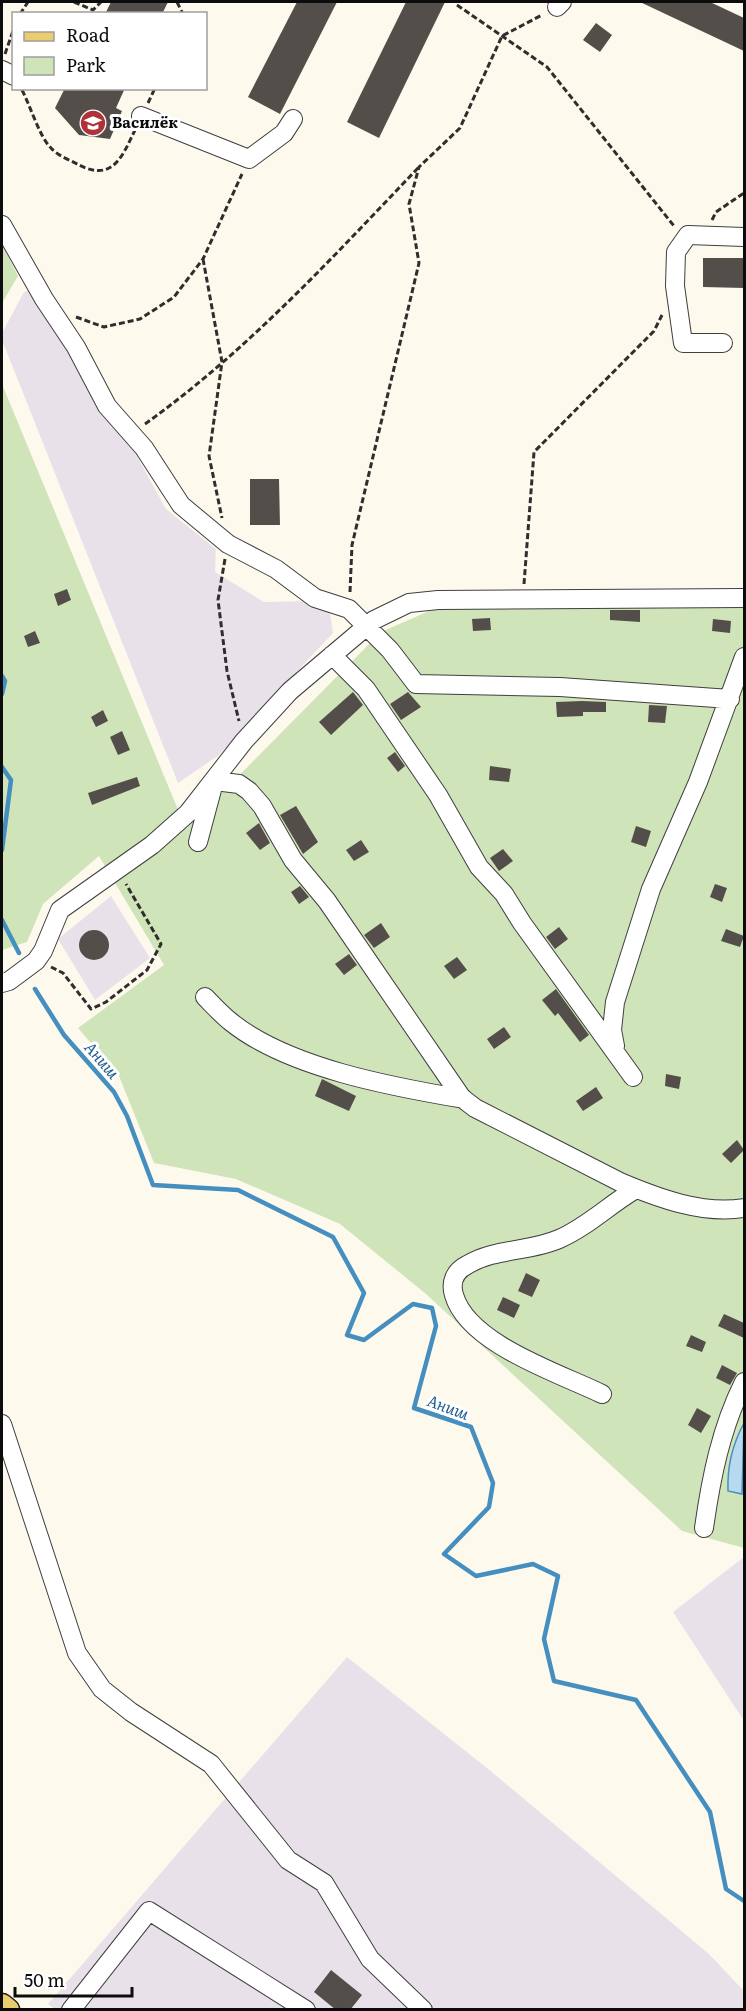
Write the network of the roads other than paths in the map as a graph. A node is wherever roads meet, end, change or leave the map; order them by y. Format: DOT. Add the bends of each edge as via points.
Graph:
graph roads {
  1 [pos="141,116"];
  2 [pos="293,119"];
  3 [pos="2,225"];
  4 [pos="744,237"];
  5 [pos="723,343"];
  6 [pos="744,598"];
  7 [pos="370,623"];
  8 [pos="332,655"];
  9 [pos="744,657"];
  10 [pos="730,699"];
  11 [pos="215,781"];
  12 [pos="198,842"];
  13 [pos="4,984"];
  14 [pos="205,997"];
  15 [pos="616,1051"];
  16 [pos="633,1077"];
  17 [pos="464,1100"];
  18 [pos="636,1189"];
  19 [pos="744,1208"];
  20 [pos="744,1382"];
  21 [pos="602,1394"];
  22 [pos="2,1424"];
  23 [pos="704,1528"];
  24 [pos="2,2005"];
  25 [pos="8,2010"];
  26 [pos="71,2010"];
  27 [pos="306,2010"];
  28 [pos="423,2010"];
  1 -- 2 [label="street" via="249,159 284,133"];
  3 -- 7 [label="street" via="107,406 144,448 181,505 228,544 276,569 315,598 349,609"];
  4 -- 5 [label="street" via="695,236 676,252 675,286 683,343"];
  6 -- 7 [label="street" via="438,600 409,603"];
  7 -- 8 [label="street"];
  7 -- 10 [label="street" via="416,684 560,687"];
  8 -- 11 [label="street" via="290,691 244,741"];
  8 -- 15 [label="street" via="366,689 438,795 479,867 504,894"];
  9 -- 10 [label="street"];
  10 -- 15 [label="street" via="651,889 615,1002 612,1030"];
  11 -- 12 [label="street"];
  11 -- 13 [label="street" via="152,845 60,910 36,961"];
  11 -- 17 [label="street" via="239,784 262,806 293,860 327,901"];
  14 -- 17 [label="street" via="245,1032 317,1065 346,1075"];
  15 -- 16 [label="street"];
  17 -- 18 [label="street"];
  18 -- 19 [label="street" via="702,1207"];
  18 -- 21 [label="street" via="559,1239 466,1265 454,1277 452,1287 465,1317 499,1345"];
  20 -- 23 [label="street" via="711,1478"];
  22 -- 28 [label="street" via="77,1653 102,1689 211,1764 288,1860 324,1883 370,1959"];
  24 -- 25 [label="main road"];
  26 -- 27 [label="street" via="149,1911"];
}
